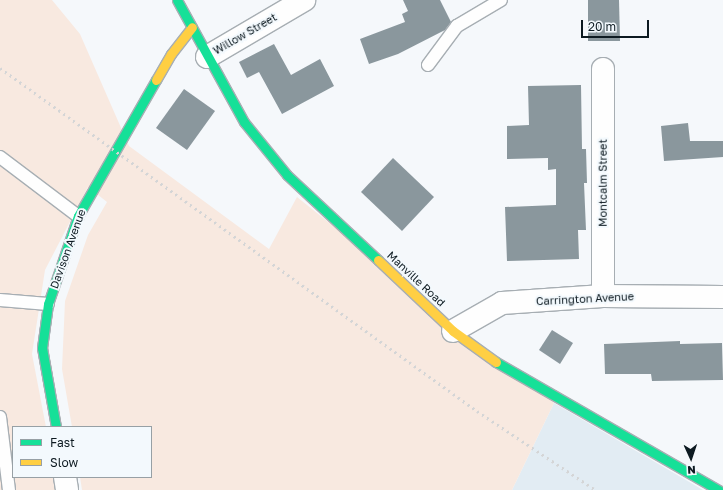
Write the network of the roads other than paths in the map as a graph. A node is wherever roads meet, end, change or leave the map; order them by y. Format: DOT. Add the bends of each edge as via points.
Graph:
graph roads {
  1 [pos="177,0"];
  2 [pos="304,0"];
  3 [pos="501,0"];
  4 [pos="192,27"];
  5 [pos="207,56"];
  6 [pos="428,65"];
  7 [pos="603,69"];
  8 [pos="0,157"];
  9 [pos="78,216"];
  10 [pos="603,296"];
  11 [pos="723,296"];
  12 [pos="0,300"];
  13 [pos="48,304"];
  14 [pos="453,330"];
  15 [pos="0,417"];
  16 [pos="56,426"];
  17 [pos="65,478"];
  18 [pos="10,490"];
  19 [pos="67,490"];
  20 [pos="719,490"];
  1 -- 4 [label="main road, Manville Road"];
  2 -- 5 [label="street, Willow Street"];
  3 -- 6 [label="lane" via="457,26"];
  4 -- 5 [label="main road, Manville Road"];
  4 -- 9 [label="main road, Davison Avenue" via="170,54"];
  5 -- 14 [label="main road, Manville Road" via="244,122 286,175"];
  7 -- 10 [label="street, Montcalm Street"];
  8 -- 9 [label="lane"];
  9 -- 13 [label="main road, Davison Avenue"];
  10 -- 11 [label="street, Carrington Avenue"];
  10 -- 14 [label="street, Carrington Avenue" via="502,303"];
  12 -- 13 [label="lane"];
  13 -- 16 [label="main road, Davison Avenue" via="42,348"];
  14 -- 20 [label="main road, Manville Road" via="495,361"];
  15 -- 18 [label="lane"];
  17 -- 19 [label="street"];
}
